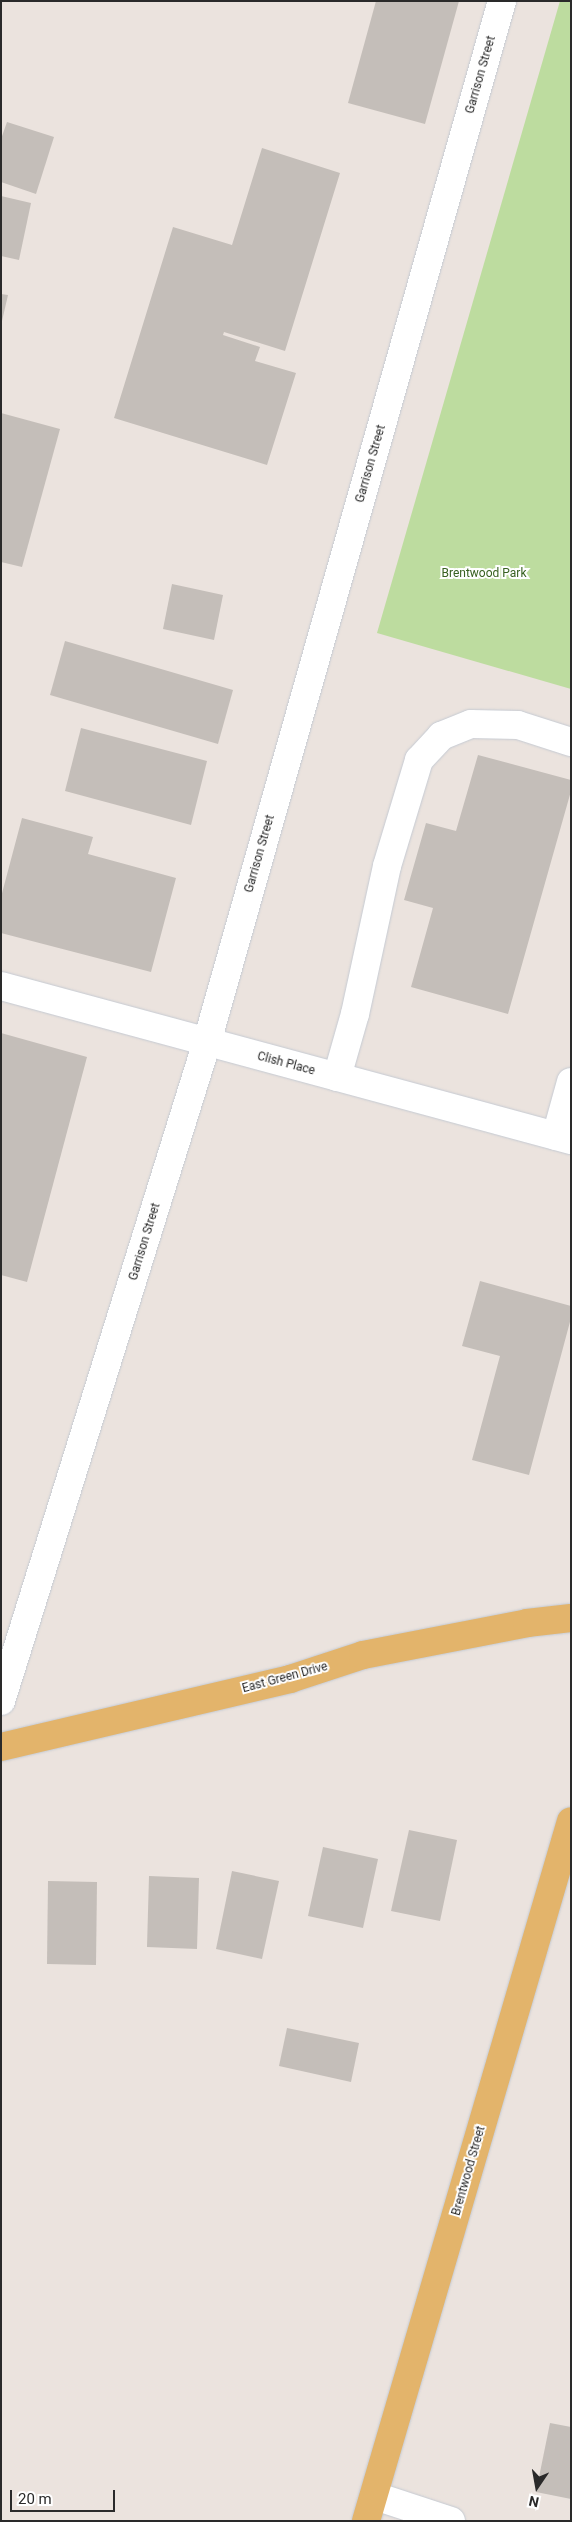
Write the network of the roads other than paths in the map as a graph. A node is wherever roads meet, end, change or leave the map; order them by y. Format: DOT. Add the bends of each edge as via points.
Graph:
graph roads {
  1 [pos="502,1"];
  2 [pos="571,742"];
  3 [pos="1,986"];
  4 [pos="207,1042"];
  5 [pos="337,1077"];
  6 [pos="571,1082"];
  7 [pos="563,1138"];
  8 [pos="571,1618"];
  9 [pos="1,1702"];
  10 [pos="1,1747"];
  11 [pos="571,1821"];
  12 [pos="566,1851"];
  13 [pos="370,2509"];
  14 [pos="451,2521"];
  1 -- 4 [label="street, Garrison Street"];
  2 -- 5 [label="street" via="518,725 471,724 441,736 419,760 387,866 355,1014"];
  3 -- 4 [label="street, Clish Place"];
  4 -- 5 [label="street, Clish Place"];
  4 -- 9 [label="street, Garrison Street"];
  5 -- 7 [label="street, Clish Place"];
  6 -- 7 [label="street"];
  8 -- 10 [label="main road, East Green Drive" via="527,1623 363,1655 290,1679"];
  11 -- 12 [label="main road, Brentwood Street"];
  12 -- 13 [label="main road, Brentwood Street"];
  13 -- 14 [label="street"];
}
